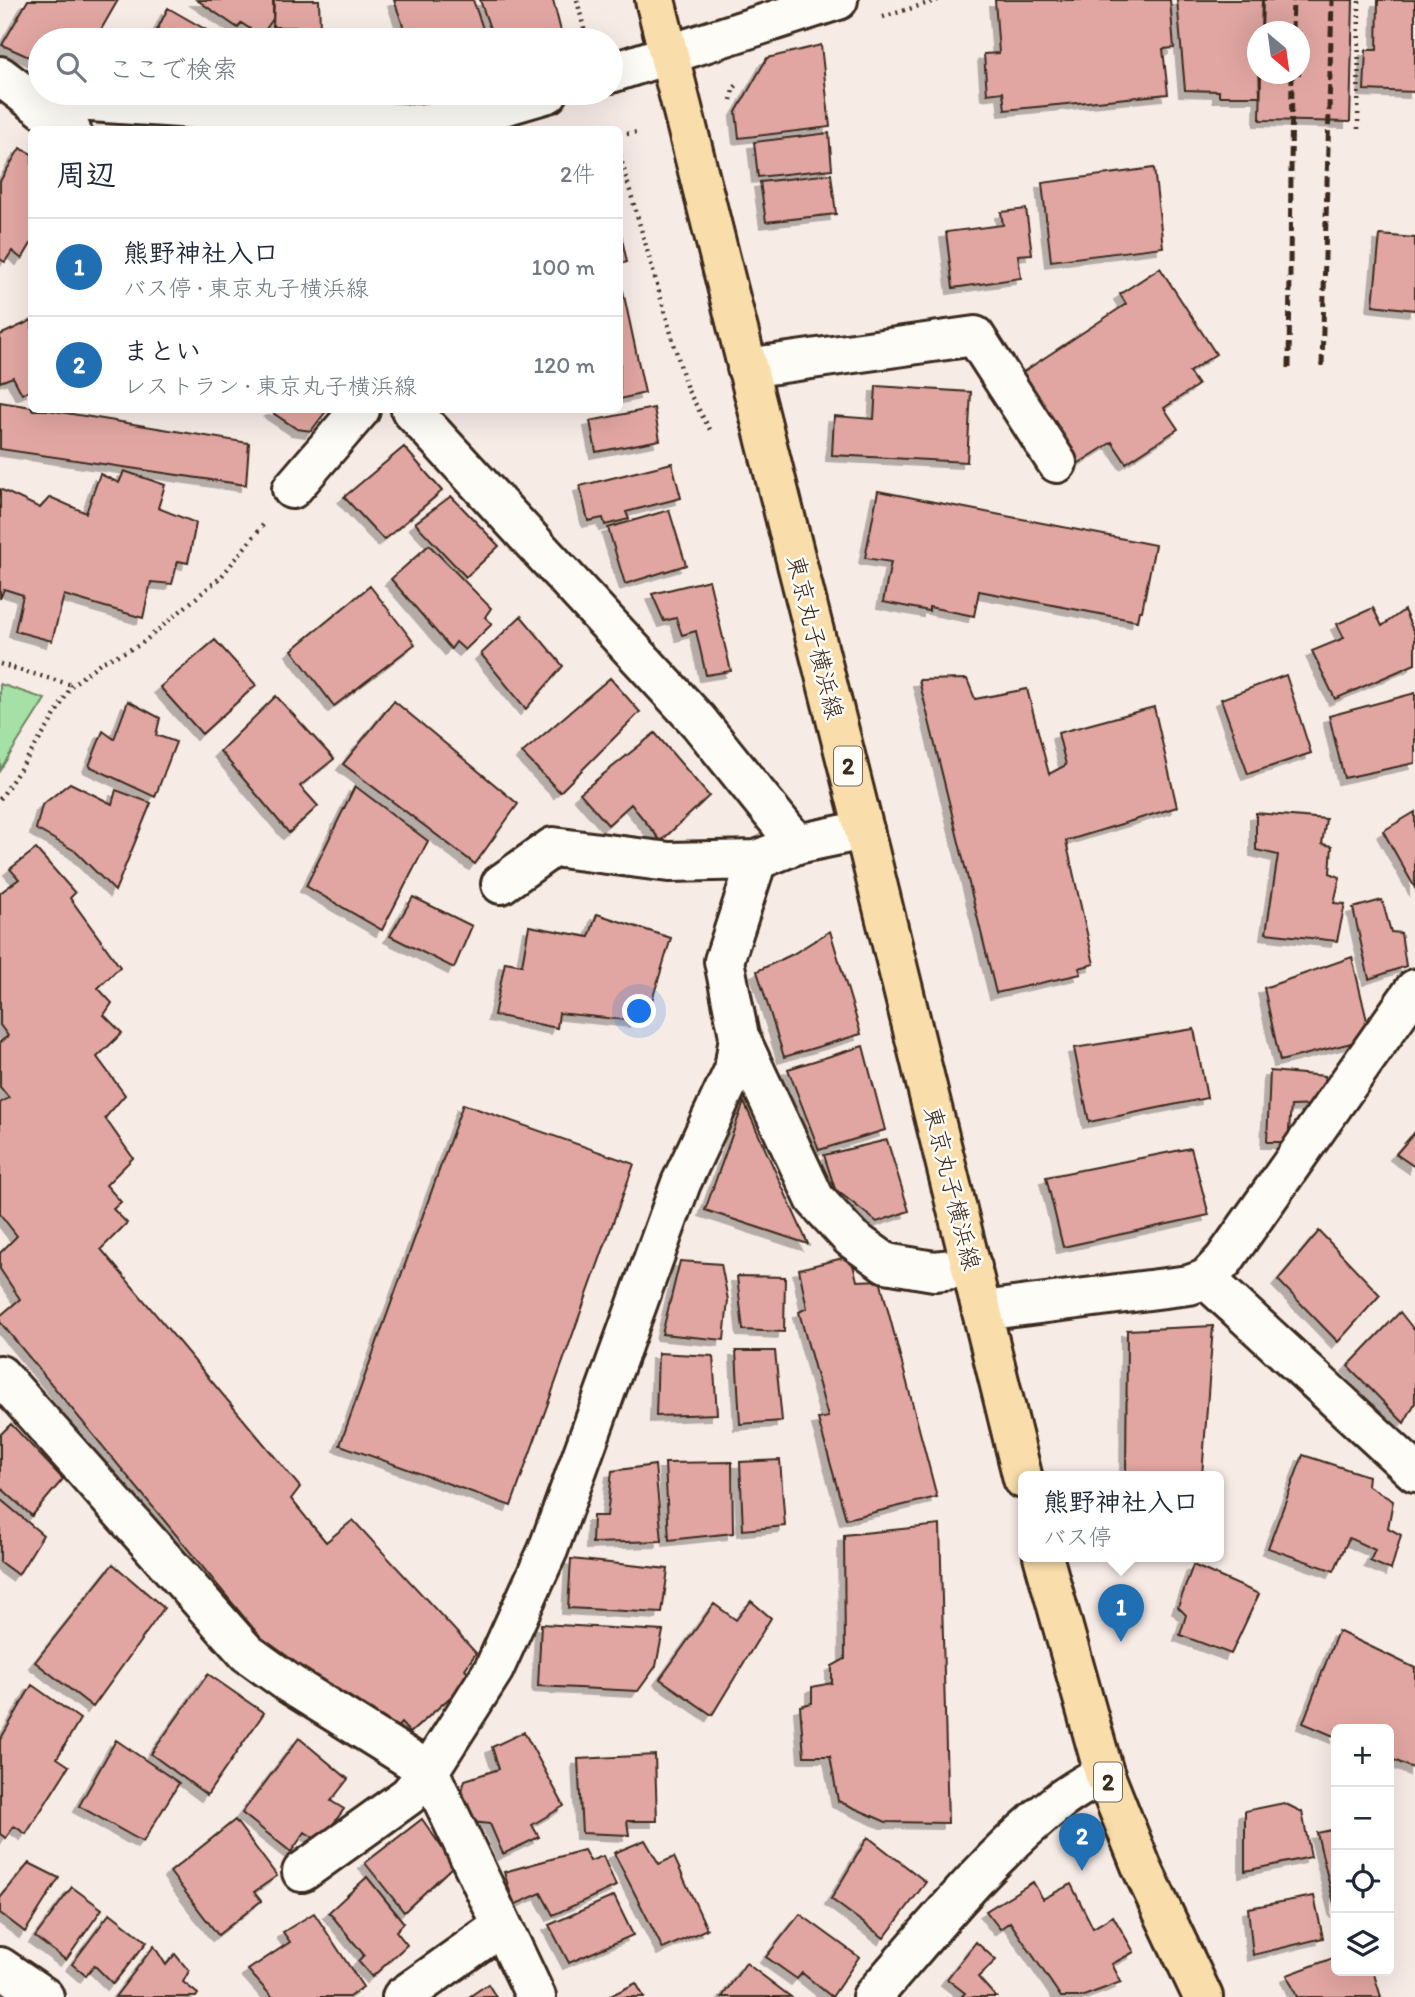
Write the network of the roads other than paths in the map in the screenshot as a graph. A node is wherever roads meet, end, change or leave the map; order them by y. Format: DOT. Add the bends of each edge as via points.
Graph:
graph roads {
  1 [pos="655,0"];
  2 [pos="838,0"];
  3 [pos="669,54"];
  4 [pos="623,69"];
  5 [pos="0,76"];
  6 [pos="28,96"];
  7 [pos="40,105"];
  8 [pos="135,105"];
  9 [pos="507,105"];
  10 [pos="66,126"];
  11 [pos="747,368"];
  12 [pos="357,413"];
  13 [pos="414,413"];
  14 [pos="1057,463"];
  15 [pos="292,489"];
  16 [pos="864,830"];
  17 [pos="797,844"];
  18 [pos="757,860"];
  19 [pos="502,884"];
  20 [pos="1415,989"];
  21 [pos="739,1036"];
  22 [pos="972,1267"];
  23 [pos="1206,1279"];
  24 [pos="982,1311"];
  25 [pos="2,1382"];
  26 [pos="1021,1471"];
  27 [pos="1415,1472"];
  28 [pos="1045,1562"];
  29 [pos="429,1771"];
  30 [pos="1104,1773"];
  31 [pos="302,1872"];
  32 [pos="502,1926"];
  33 [pos="0,1967"];
  34 [pos="44,1997"];
  35 [pos="402,1997"];
  36 [pos="536,1997"];
  37 [pos="872,1997"];
  38 [pos="1203,1997"];
  1 -- 3 [label="main road, 東京丸子横浜線 / 2"];
  2 -- 3 [label="street"];
  3 -- 4 [label="street"];
  3 -- 11 [label="main road, 東京丸子横浜線 / 2"];
  5 -- 6 [label="street"];
  7 -- 10 [label="street"];
  8 -- 9 [label="street" via="417,124"];
  11 -- 14 [label="street" via="975,336"];
  11 -- 16 [label="main road, 東京丸子横浜線 / 2"];
  12 -- 15 [label="street"];
  13 -- 17 [label="street" via="698,721"];
  16 -- 17 [label="street"];
  16 -- 22 [label="main road, 東京丸子横浜線 / 2"];
  17 -- 18 [label="street"];
  18 -- 19 [label="street" via="669,862 553,847"];
  18 -- 21 [label="street" via="724,961"];
  20 -- 23 [label="street"];
  21 -- 22 [label="street" via="815,1199 851,1238 886,1263 934,1271"];
  21 -- 29 [label="street" via="734,1070 681,1183 548,1550 494,1669"];
  22 -- 24 [label="main road, 東京丸子横浜線 / 2"];
  23 -- 24 [label="street" via="1189,1285"];
  23 -- 27 [label="street"];
  24 -- 26 [label="main road, 東京丸子横浜線 / 2"];
  25 -- 29 [label="street" via="247,1653"];
  28 -- 30 [label="main road, 2"];
  29 -- 31 [label="street" via="408,1796"];
  29 -- 32 [label="street"];
  30 -- 37 [label="street" via="1028,1827"];
  30 -- 38 [label="main road, 2" via="1142,1868"];
  32 -- 35 [label="street"];
  32 -- 36 [label="street"];
  33 -- 34 [label="street"];
}
